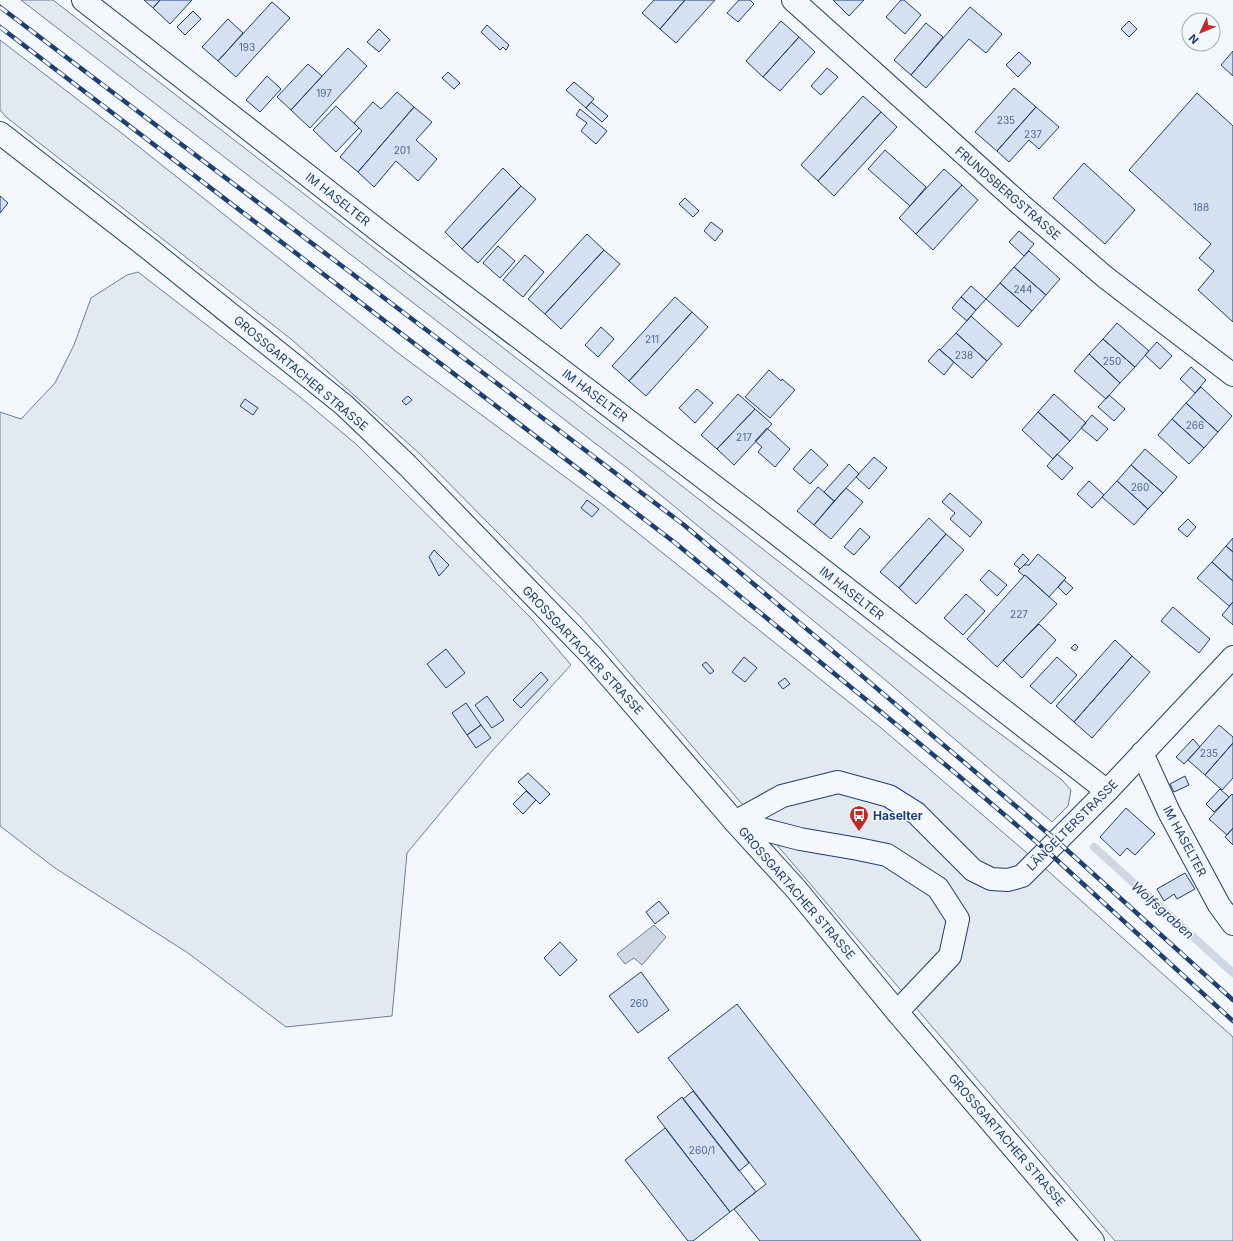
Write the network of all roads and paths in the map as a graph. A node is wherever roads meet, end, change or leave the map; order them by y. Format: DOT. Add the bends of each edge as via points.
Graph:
graph roads {
  1 [pos="83,0"];
  2 [pos="793,0"];
  3 [pos="0,133"];
  4 [pos="1233,374"];
  5 [pos="1233,657"];
  6 [pos="1142,754"];
  7 [pos="1107,791"];
  8 [pos="735,822"];
  9 [pos="1233,924"];
  10 [pos="897,1012"];
  11 [pos="1093,1241"];
  1 -- 7 [label="street, IM HASELTER"];
  2 -- 4 [label="street, FRUNDSBERGSTRASSE" via="1105,277"];
  3 -- 8 [label="street, GROSSGARTACHER STRASSE" via="344,405 407,465 592,656"];
  5 -- 6 [label="street, LÄNGELTERSTRASSE"];
  6 -- 7 [label="street, LÄNGELTERSTRASSE"];
  6 -- 9 [label="street, IM HASELTER" via="1169,812 1219,906"];
  7 -- 8 [label="street, LÄNGELTERSTRASSE" via="1022,876 1008,880 991,879 973,870 916,813 889,796 838,782 782,796"];
  8 -- 10 [label="street, GROSSGARTACHER STRASSE" via="796,889"];
  8 -- 10 [label="street" via="887,855 938,888 958,919 950,956"];
  10 -- 11 [label="street, GROSSGARTACHER STRASSE"];
}
